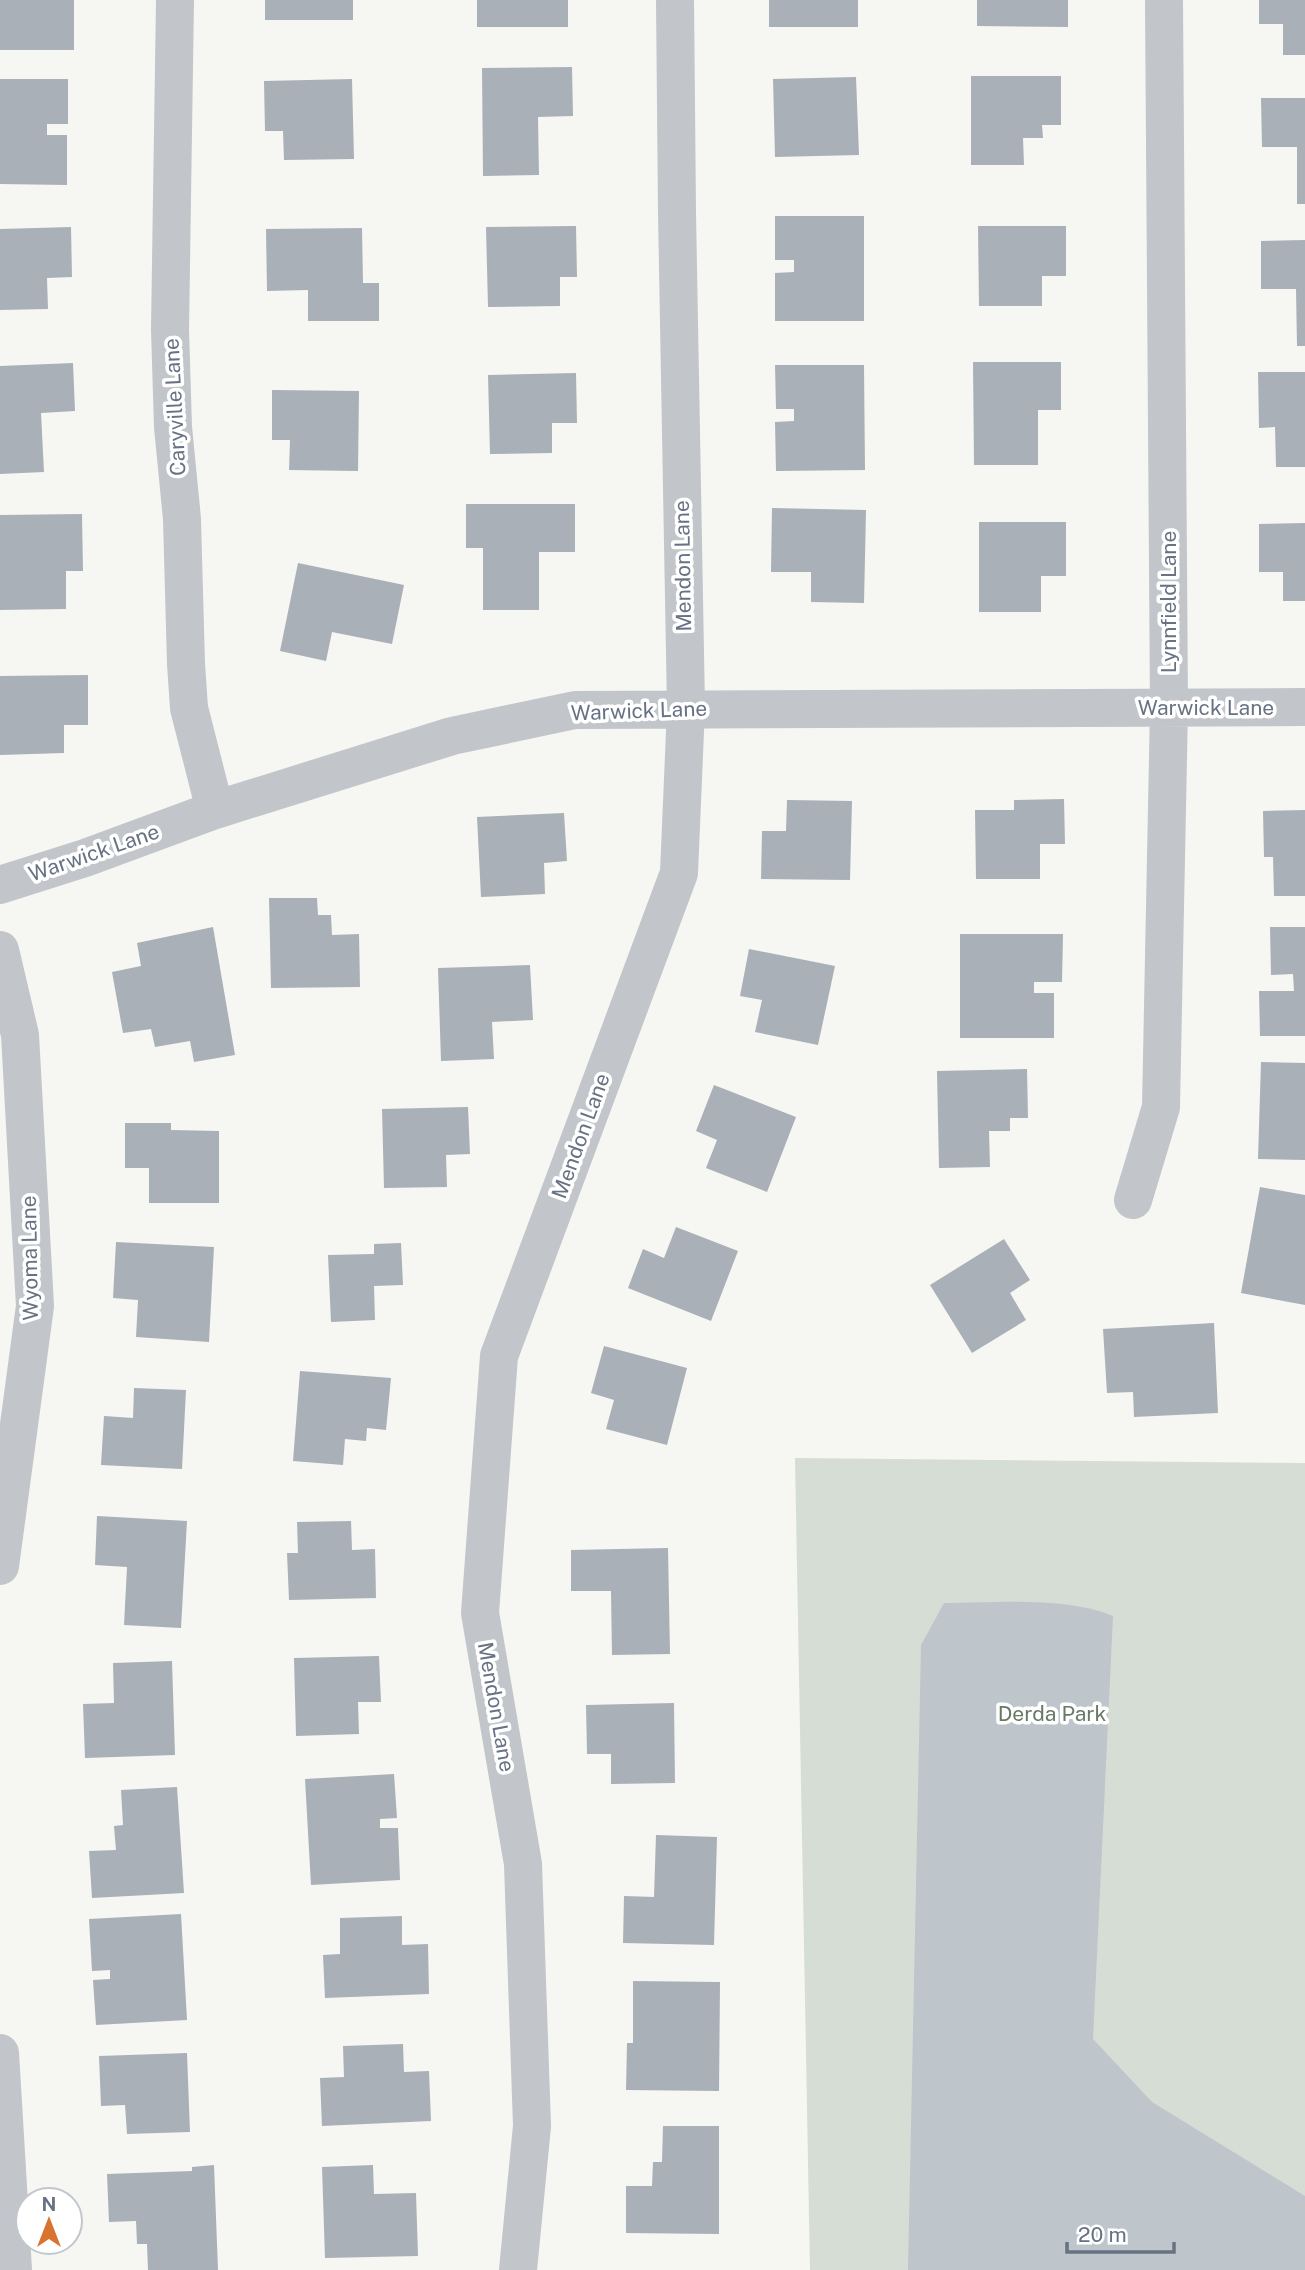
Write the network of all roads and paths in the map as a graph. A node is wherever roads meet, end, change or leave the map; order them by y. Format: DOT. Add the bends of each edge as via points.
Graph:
graph roads {
  1 [pos="175,0"];
  2 [pos="675,0"];
  3 [pos="1164,0"];
  4 [pos="1305,707"];
  5 [pos="686,708"];
  6 [pos="1169,708"];
  7 [pos="215,810"];
  8 [pos="0,885"];
  9 [pos="0,950"];
  10 [pos="1133,1200"];
  11 [pos="0,1566"];
  12 [pos="0,2053"];
  13 [pos="13,2270"];
  14 [pos="518,2270"];
  1 -- 7 [label="street, Caryville Lane" via="173,427 183,520 189,708"];
  2 -- 5 [label="street, Mendon Lane"];
  3 -- 6 [label="street, Lynnfield Lane"];
  4 -- 6 [label="street, Warwick Lane"];
  5 -- 6 [label="street, Warwick Lane"];
  5 -- 7 [label="street, Warwick Lane" via="575,710 452,736"];
  5 -- 14 [label="street, Mendon Lane" via="679,873 499,1356 480,1613 523,1864 532,2126"];
  6 -- 10 [label="street, Lynnfield Lane" via="1161,1107"];
  7 -- 8 [label="street, Warwick Lane"];
  9 -- 11 [label="street, Wyoma Lane" via="20,1035 35,1306"];
  12 -- 13 [label="street"];
}
